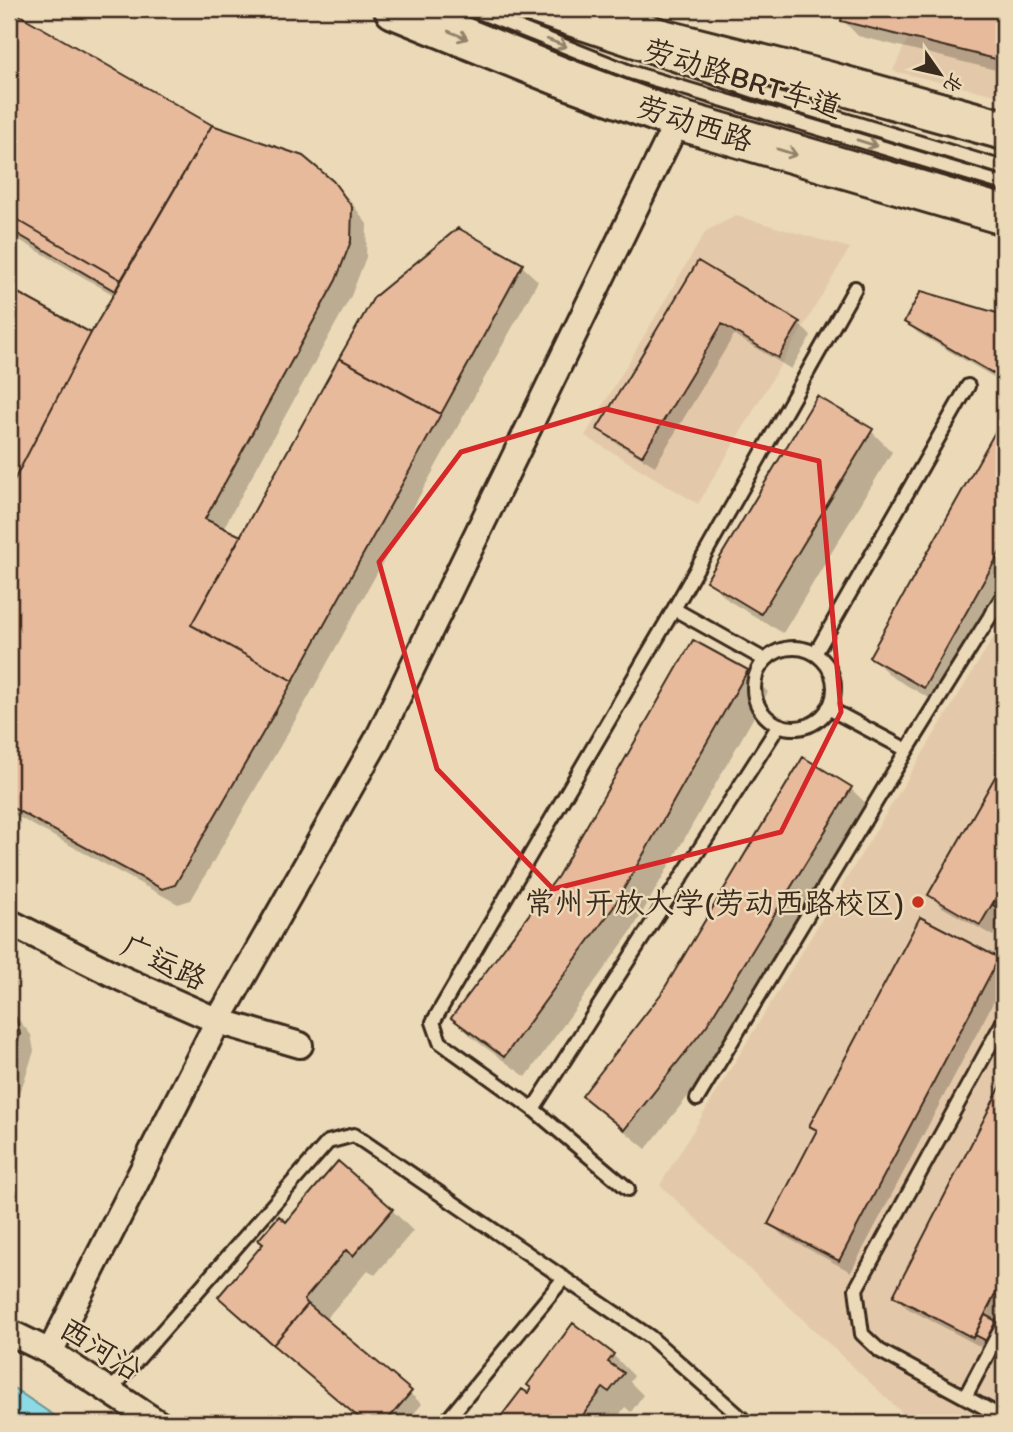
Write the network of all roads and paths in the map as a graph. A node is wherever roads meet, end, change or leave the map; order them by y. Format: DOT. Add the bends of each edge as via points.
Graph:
graph roads {
  1 [pos="394,9"];
  2 [pos="471,9"];
  3 [pos="509,9"];
  4 [pos="598,12"];
  5 [pos="678,120"];
  6 [pos="1004,130"];
  7 [pos="1004,168"];
  8 [pos="1004,184"];
  9 [pos="1004,215"];
  10 [pos="855,288"];
  11 [pos="968,386"];
  12 [pos="1004,594"];
  13 [pos="674,609"];
  14 [pos="815,653"];
  15 [pos="765,660"];
  16 [pos="828,708"];
  17 [pos="779,725"];
  18 [pos="907,750"];
  19 [pos="9,922"];
  20 [pos="1004,1020"];
  21 [pos="218,1021"];
  22 [pos="300,1045"];
  23 [pos="697,1099"];
  24 [pos="533,1109"];
  25 [pos="628,1189"];
  26 [pos="564,1278"];
  27 [pos="1004,1323"];
  28 [pos="9,1332"];
  29 [pos="50,1352"];
  30 [pos="110,1391"];
  31 [pos="965,1397"];
  32 [pos="1004,1418"];
  33 [pos="158,1423"];
  34 [pos="445,1423"];
  35 [pos="747,1423"];
  1 -- 5 [label="main road, 劳动西路, one-way"];
  2 -- 8 [label="lane, 劳动路BRT车道, one-way" via="630,72"];
  3 -- 7 [label="lane" via="802,107"];
  4 -- 6 [label="main road" via="658,38"];
  5 -- 9 [label="main road, 劳动西路, one-way"];
  5 -- 21 [label="street" via="377,740"];
  10 -- 13 [label="lane"];
  11 -- 14 [label="lane"];
  12 -- 18 [label="lane"];
  13 -- 15 [label="lane"];
  13 -- 24 [label="lane" via="433,1022 440,1042"];
  14 -- 15 [label="lane" via="789,648"];
  14 -- 16 [label="lane" via="831,674 834,687"];
  15 -- 17 [label="lane" via="757,671 754,696 768,718"];
  16 -- 17 [label="lane" via="804,726"];
  16 -- 18 [label="lane"];
  17 -- 24 [label="lane"];
  18 -- 23 [label="lane"];
  19 -- 21 [label="street, 广运路"];
  20 -- 31 [label="lane" via="856,1289 862,1334 880,1351"];
  21 -- 22 [label="street, 广运路"];
  21 -- 29 [label="street"];
  24 -- 25 [label="lane"];
  26 -- 30 [label="lane" via="354,1135 328,1142"];
  26 -- 34 [label="lane"];
  26 -- 35 [label="lane" via="650,1337"];
  27 -- 31 [label="lane"];
  28 -- 29 [label="street, 西河沿"];
  29 -- 30 [label="street, 西河沿"];
  30 -- 33 [label="street, 西河沿"];
  31 -- 32 [label="lane"];
}
